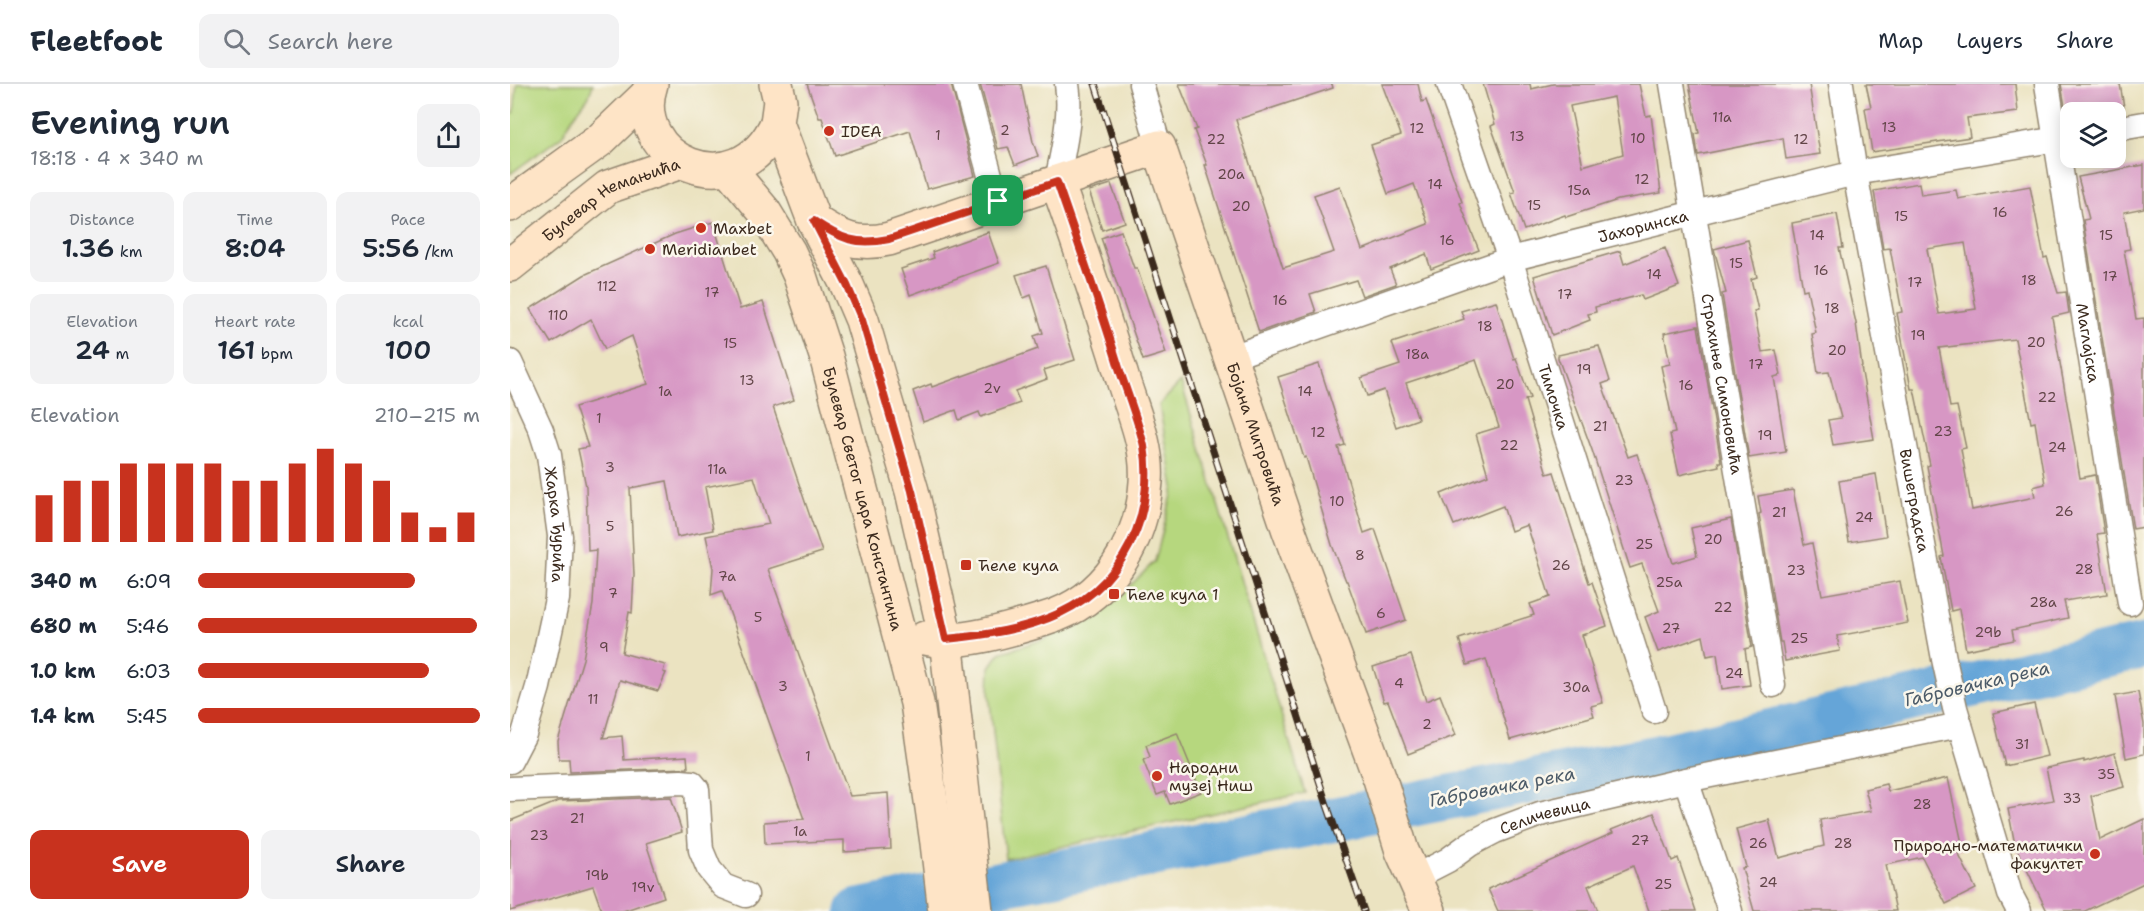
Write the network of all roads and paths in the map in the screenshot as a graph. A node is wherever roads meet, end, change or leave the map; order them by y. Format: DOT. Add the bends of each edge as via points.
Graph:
graph roads {
  1 [pos="776,84"];
  2 [pos="965,84"];
  3 [pos="1066,84"];
  4 [pos="1141,84"];
  5 [pos="1449,84"];
  6 [pos="1672,84"];
  7 [pos="1840,84"];
  8 [pos="2047,84"];
  9 [pos="649,89"];
  10 [pos="777,123"];
  11 [pos="2144,124"];
  12 [pos="2126,127"];
  13 [pos="2060,128"];
  14 [pos="2060,139"];
  15 [pos="1159,147"];
  16 [pos="681,162"];
  17 [pos="728,168"];
  18 [pos="2067,168"];
  19 [pos="1855,173"];
  20 [pos="1057,182"];
  21 [pos="998,201"];
  22 [pos="510,205"];
  23 [pos="1695,213"];
  24 [pos="814,221"];
  25 [pos="1510,258"];
  26 [pos="510,265"];
  27 [pos="1229,358"];
  28 [pos="510,362"];
  29 [pos="2130,603"];
  30 [pos="894,614"];
  31 [pos="946,639"];
  32 [pos="1773,685"];
  33 [pos="1654,711"];
  34 [pos="1958,717"];
  35 [pos="510,761"];
  36 [pos="1686,780"];
  37 [pos="510,789"];
  38 [pos="1413,878"];
  39 [pos="746,895"];
  40 [pos="945,911"];
  41 [pos="976,911"];
  42 [pos="1429,911"];
  43 [pos="1730,911"];
  44 [pos="2019,911"];
  1 -- 10 [label="street" via="780,101"];
  2 -- 21 [label="street"];
  3 -- 20 [label="street" via="1069,108"];
  4 -- 15 [label="street, Бојана Митровића"];
  5 -- 25 [label="street, Тимочка"];
  6 -- 23 [label="street, Страхиње Симоновића"];
  7 -- 19 [label="street, Вишеградска"];
  8 -- 13 [label="street, Маглајска"];
  9 -- 16 [label="street, Булевар Немањића" via="648,114 654,133"];
  9 -- 22 [label="street, Булевар Немањића" via="600,140"];
  10 -- 17 [label="street" via="759,152"];
  10 -- 24 [label="street"];
  11 -- 12 [label="street"];
  14 -- 19 [label="street, Јахоринска"];
  15 -- 20 [label="street"];
  15 -- 27 [label="street, Бојана Митровића"];
  16 -- 17 [label="street" via="696,168"];
  16 -- 26 [label="street, Булевар Немањића" via="608,187"];
  17 -- 30 [label="street, Булевар Светог цара Константина" via="776,228 800,276 826,356"];
  18 -- 29 [label="street, Маглајска"];
  19 -- 23 [label="street, Јахоринска"];
  19 -- 34 [label="street, Вишеградска"];
  20 -- 21 [label="street"];
  20 -- 31 [label="street" via="1144,446 1147,480 1141,517 1111,576 1081,603 1035,622 984,635"];
  21 -- 24 [label="street" via="871,243 834,234"];
  23 -- 25 [label="street, Јахоринска"];
  23 -- 32 [label="street, Страхиње Симоновића"];
  24 -- 31 [label="street" via="862,320 912,491"];
  25 -- 27 [label="street, Јахоринска"];
  25 -- 33 [label="street, Тимочка"];
  27 -- 38 [label="street, Бојана Митровића"];
  28 -- 35 [label="street, Жарка Ђурића" via="549,455 560,536 557,599 538,687 524,734"];
  30 -- 31 [label="street" via="909,632 927,639"];
  30 -- 40 [label="street, Булевар Светог цара Константина" via="917,703"];
  31 -- 41 [label="street"];
  34 -- 36 [label="street, Селичевица"];
  34 -- 44 [label="street, Вишеградска" via="2010,894"];
  36 -- 38 [label="street, Селичевица" via="1540,814 1495,831"];
  36 -- 43 [label="street"];
  37 -- 39 [label="street" via="692,783 699,800 701,850 709,869 723,886"];
  38 -- 42 [label="street, Бојана Митровића"];
}
